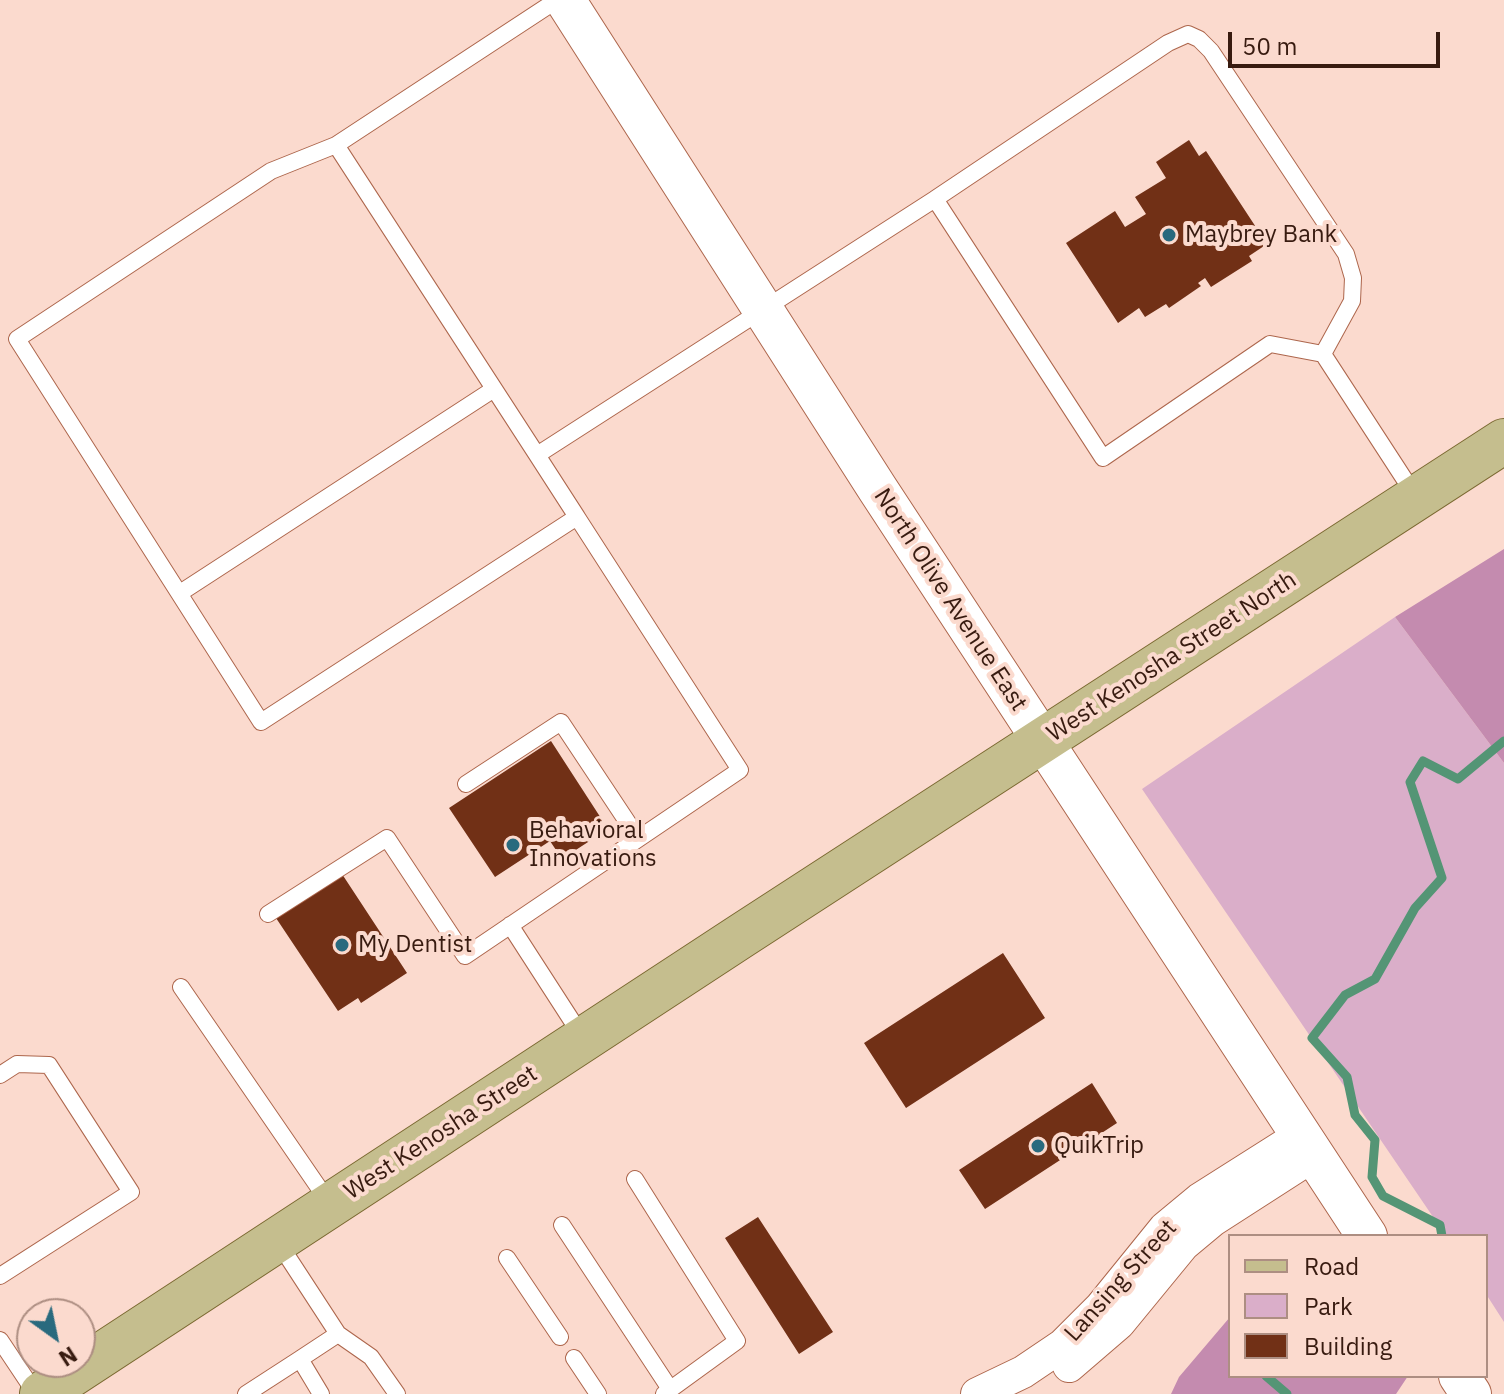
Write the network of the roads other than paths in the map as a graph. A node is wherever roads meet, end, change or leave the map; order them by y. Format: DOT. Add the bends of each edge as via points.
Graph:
graph roads {
  1 [pos="557,0"];
  2 [pos="565,0"];
  3 [pos="336,145"];
  4 [pos="935,199"];
  5 [pos="763,310"];
  6 [pos="1323,354"];
  7 [pos="494,389"];
  8 [pos="1504,441"];
  9 [pos="537,455"];
  10 [pos="1417,498"];
  11 [pos="577,517"];
  12 [pos="180,593"];
  13 [pos="1042,741"];
  14 [pos="466,784"];
  15 [pos="638,838"];
  16 [pos="840,872"];
  17 [pos="268,914"];
  18 [pos="510,925"];
  19 [pos="181,987"];
  20 [pos="584,1039"];
  21 [pos="0,1075"];
  22 [pos="1307,1145"];
  23 [pos="635,1179"];
  24 [pos="331,1205"];
  25 [pos="562,1225"];
  26 [pos="1366,1234"];
  27 [pos="277,1241"];
  28 [pos="507,1258"];
  29 [pos="0,1276"];
  30 [pos="338,1334"];
  31 [pos="560,1337"];
  32 [pos="0,1340"];
  33 [pos="574,1358"];
  34 [pos="300,1359"];
  35 [pos="667,1392"];
  36 [pos="39,1394"];
  37 [pos="246,1394"];
  38 [pos="321,1394"];
  39 [pos="397,1394"];
  40 [pos="598,1394"];
  41 [pos="977,1394"];
  42 [pos="1026,1394"];
  1 -- 3 [label="lane"];
  2 -- 5 [label="street, North Olive Avenue East"];
  3 -- 7 [label="lane"];
  3 -- 12 [label="lane" via="271,171 17,339"];
  4 -- 5 [label="lane"];
  4 -- 6 [label="lane" via="1103,458 1270,344"];
  4 -- 6 [label="lane" via="1188,34 1211,51 1346,254 1352,301"];
  5 -- 9 [label="lane"];
  5 -- 13 [label="street, North Olive Avenue East"];
  6 -- 10 [label="lane"];
  7 -- 9 [label="lane"];
  7 -- 12 [label="lane"];
  8 -- 10 [label="main road, West Kenosha Street North"];
  9 -- 11 [label="lane"];
  10 -- 13 [label="main road, West Kenosha Street North"];
  11 -- 12 [label="lane" via="261,722"];
  11 -- 15 [label="lane" via="740,770"];
  13 -- 16 [label="main road, West Kenosha Street North"];
  13 -- 22 [label="street, North Olive Avenue East"];
  14 -- 15 [label="lane" via="561,722"];
  15 -- 18 [label="lane"];
  16 -- 20 [label="main road, West Kenosha Street"];
  17 -- 18 [label="lane" via="387,838 465,956"];
  18 -- 20 [label="lane"];
  19 -- 24 [label="lane"];
  20 -- 24 [label="main road, West Kenosha Street"];
  21 -- 29 [label="lane" via="17,1064 49,1065 131,1192"];
  22 -- 26 [label="street, North Olive Avenue East"];
  22 -- 41 [label="street, Lansing Street" via="1200,1199 1165,1228 1063,1345"];
  22 -- 42 [label="street, Lansing Street" via="1183,1245 1119,1323 1078,1361"];
  23 -- 35 [label="lane" via="737,1341"];
  24 -- 27 [label="main road, West Kenosha Street"];
  25 -- 35 [label="lane"];
  27 -- 30 [label="lane"];
  27 -- 36 [label="main road, West Kenosha Street"];
  28 -- 31 [label="lane"];
  30 -- 34 [label="lane"];
  30 -- 39 [label="lane" via="371,1357"];
  32 -- 36 [label="lane"];
  33 -- 40 [label="lane"];
  34 -- 37 [label="lane"];
  34 -- 38 [label="lane"];
}
